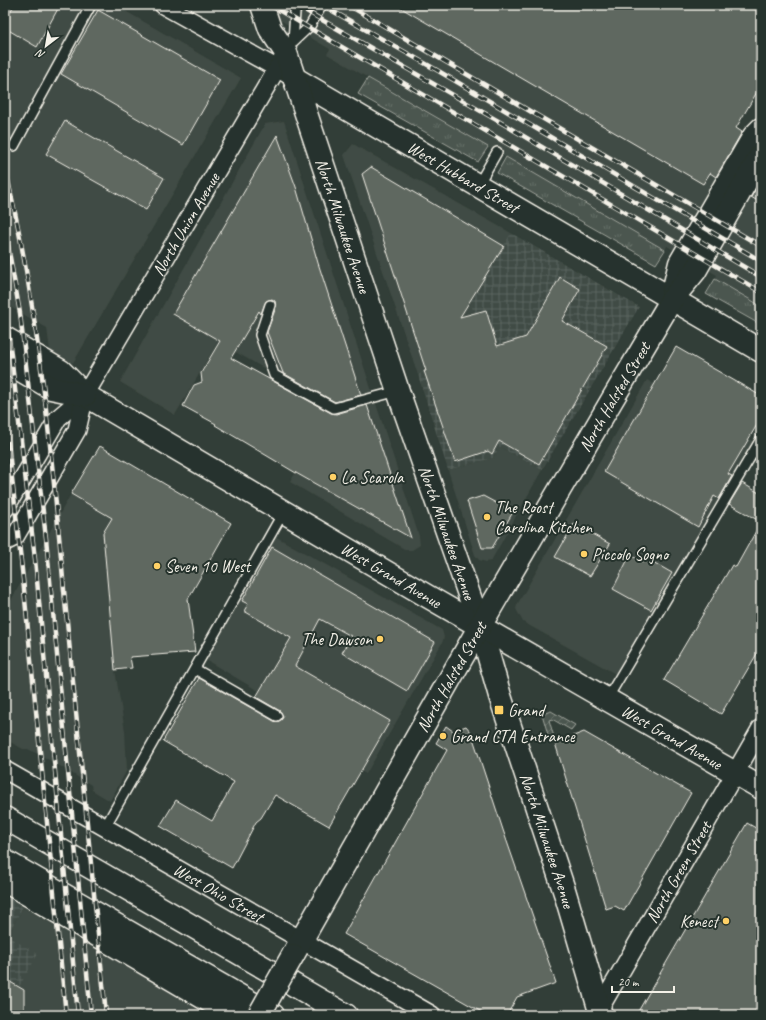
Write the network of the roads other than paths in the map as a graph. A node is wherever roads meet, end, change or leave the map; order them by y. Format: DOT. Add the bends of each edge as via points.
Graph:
graph roads {
  1 [pos="91,5"];
  2 [pos="163,5"];
  3 [pos="262,5"];
  4 [pos="277,5"];
  5 [pos="299,5"];
  6 [pos="322,5"];
  7 [pos="287,60"];
  8 [pos="761,129"];
  9 [pos="14,146"];
  10 [pos="497,152"];
  11 [pos="761,155"];
  12 [pos="478,185"];
  13 [pos="672,299"];
  14 [pos="270,305"];
  15 [pos="5,338"];
  16 [pos="761,351"];
  17 [pos="5,361"];
  18 [pos="398,391"];
  19 [pos="85,395"];
  20 [pos="761,439"];
  21 [pos="5,509"];
  22 [pos="284,511"];
  23 [pos="5,542"];
  24 [pos="480,626"];
  25 [pos="195,668"];
  26 [pos="607,699"];
  27 [pos="277,716"];
  28 [pos="761,728"];
  29 [pos="5,770"];
  30 [pos="735,773"];
  31 [pos="761,788"];
  32 [pos="5,818"];
  33 [pos="104,827"];
  34 [pos="5,861"];
  35 [pos="5,881"];
  36 [pos="297,947"];
  37 [pos="599,1013"];
  38 [pos="233,1015"];
  39 [pos="259,1015"];
  40 [pos="273,1015"];
  41 [pos="346,1015"];
  42 [pos="432,1015"];
  1 -- 9 [label="lane"];
  2 -- 7 [label="street, West Hubbard Street"];
  3 -- 7 [label="main road, North Milwaukee Avenue" via="270,29"];
  4 -- 7 [label="main road, North Milwaukee Avenue" via="287,38"];
  5 -- 7 [label="lane, North Union Avenue" via="295,12"];
  6 -- 7 [label="lane, North Union Avenue"];
  7 -- 12 [label="main road, West Hubbard Street"];
  7 -- 18 [label="main road, North Milwaukee Avenue"];
  7 -- 19 [label="street, North Union Avenue"];
  8 -- 13 [label="main road, North Halsted Street" via="754,136 680,263"];
  10 -- 12 [label="lane"];
  11 -- 13 [label="main road, North Halsted Street" via="695,271"];
  12 -- 13 [label="main road, West Hubbard Street"];
  13 -- 16 [label="main road, West Hubbard Street"];
  13 -- 24 [label="main road, North Halsted Street"];
  14 -- 18 [label="lane" via="260,335 274,375 334,408"];
  15 -- 19 [label="main road, West Grand Avenue" via="62,371"];
  17 -- 19 [label="main road, West Grand Avenue" via="51,388"];
  18 -- 24 [label="main road, North Milwaukee Avenue"];
  19 -- 21 [label="street, North Union Avenue" via="58,418"];
  19 -- 22 [label="main road, West Grand Avenue"];
  19 -- 23 [label="street, North Union Avenue" via="77,430 15,537"];
  20 -- 26 [label="lane"];
  22 -- 24 [label="main road, West Grand Avenue"];
  22 -- 25 [label="lane"];
  24 -- 26 [label="main road, West Grand Avenue"];
  24 -- 36 [label="main road, North Halsted Street"];
  24 -- 37 [label="main road, North Milwaukee Avenue" via="500,696 565,893"];
  25 -- 27 [label="lane"];
  25 -- 33 [label="lane"];
  26 -- 30 [label="main road, West Grand Avenue"];
  28 -- 30 [label="street, North Green Street"];
  29 -- 33 [label="street, West Ohio Street"];
  30 -- 31 [label="main road, West Grand Avenue"];
  30 -- 37 [label="street, North Green Street"];
  32 -- 41 [label="main road"];
  33 -- 36 [label="street, West Ohio Street"];
  34 -- 40 [label="main road"];
  35 -- 38 [label="main road"];
  36 -- 39 [label="main road, North Halsted Street, bridge"];
  36 -- 42 [label="street, West Ohio Street"];
}
